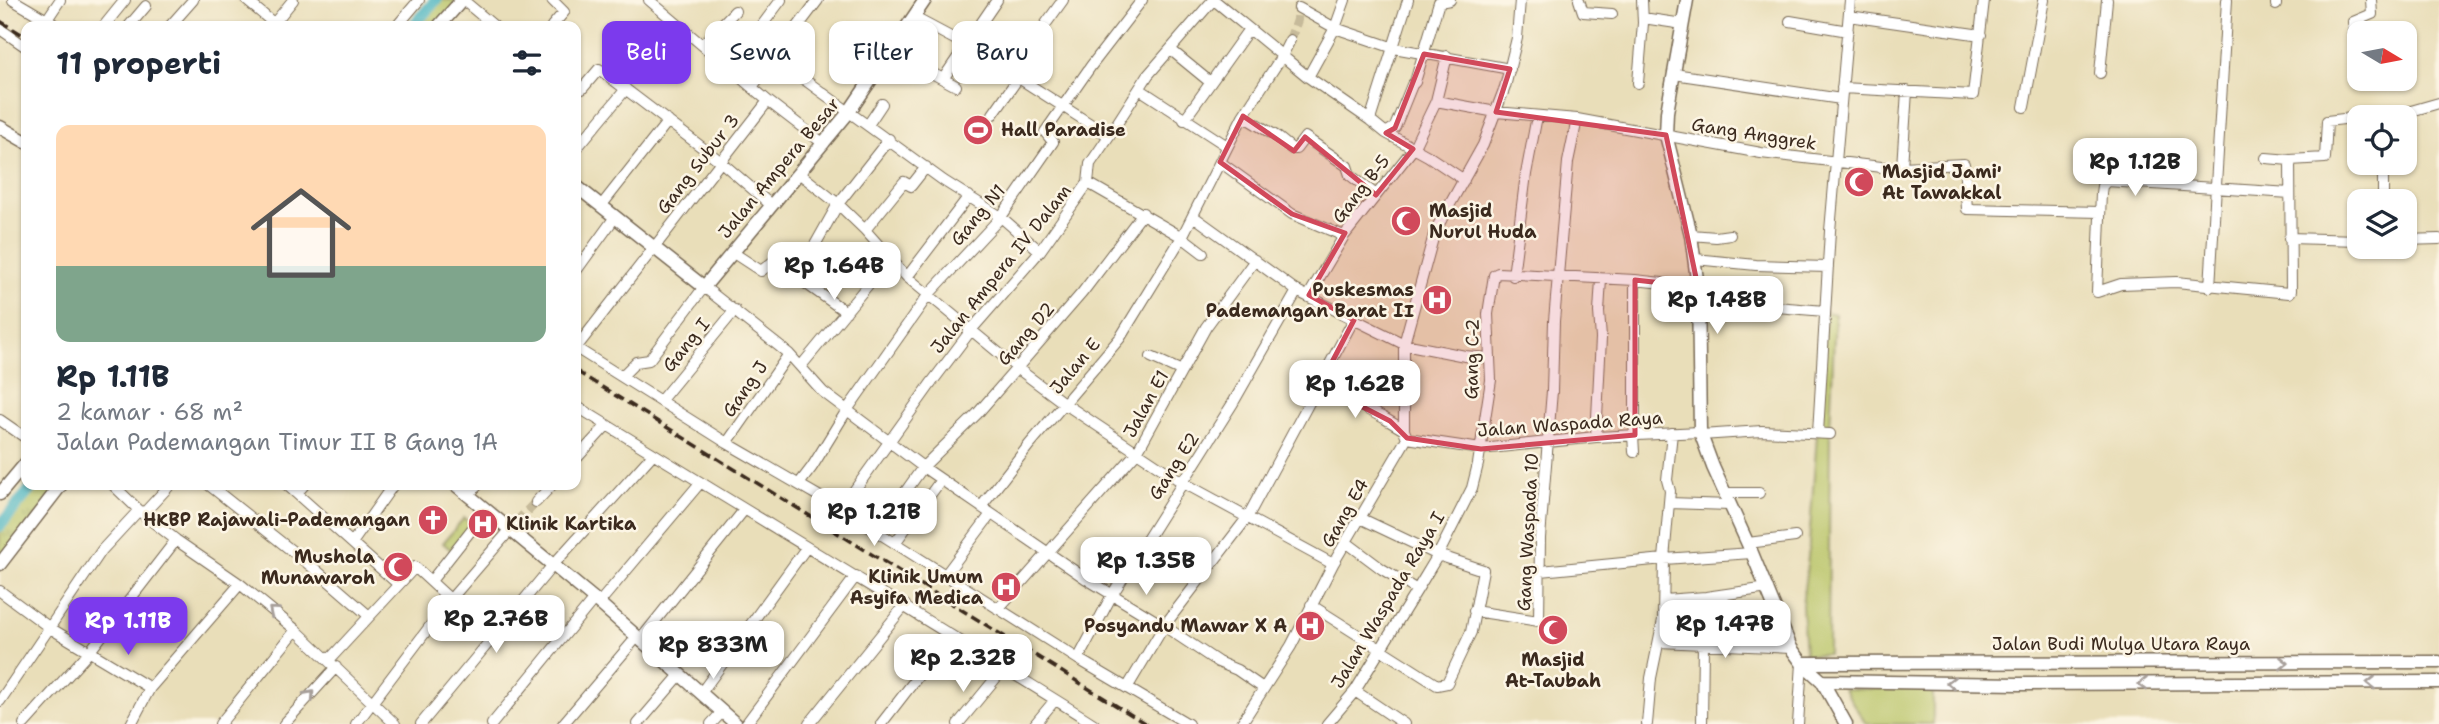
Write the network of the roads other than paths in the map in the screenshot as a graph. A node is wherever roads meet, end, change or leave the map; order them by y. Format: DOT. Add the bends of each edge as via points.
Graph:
graph roads {
  1 [pos="13,0"];
  2 [pos="60,0"];
  3 [pos="125,0"];
  4 [pos="193,0"];
  5 [pos="246,0"];
  6 [pos="293,0"];
  7 [pos="419,0"];
  8 [pos="463,0"];
  9 [pos="552,0"];
  10 [pos="781,0"];
  11 [pos="818,0"];
  12 [pos="925,0"];
  13 [pos="997,0"];
  14 [pos="1063,0"];
  15 [pos="1142,0"];
  16 [pos="1213,0"];
  17 [pos="1345,0"];
  18 [pos="1408,0"];
  19 [pos="1450,0"];
  20 [pos="1520,0"];
  21 [pos="1579,0"];
  22 [pos="1642,0"];
  23 [pos="1687,0"];
  24 [pos="1850,0"];
  25 [pos="1984,0"];
  26 [pos="2044,0"];
  27 [pos="2107,0"];
  28 [pos="2227,0"];
  29 [pos="2371,0"];
  30 [pos="652,1"];
  31 [pos="1298,4"];
  32 [pos="146,6"];
  33 [pos="735,11"];
  34 [pos="1612,14"];
  35 [pos="1849,16"];
  36 [pos="913,17"];
  37 [pos="1643,18"];
  38 [pos="46,21"];
  39 [pos="108,21"];
  40 [pos="133,21"];
  41 [pos="174,21"];
  42 [pos="270,21"];
  43 [pos="277,21"];
  44 [pos="401,21"];
  45 [pos="444,21"];
  46 [pos="488,21"];
  47 [pos="557,21"];
  48 [pos="765,21"];
  49 [pos="803,21"];
  50 [pos="910,21"];
  51 [pos="982,21"];
  52 [pos="1050,21"];
  53 [pos="1790,21"];
  54 [pos="2356,21"];
  55 [pos="1683,24"];
  56 [pos="1335,28"];
  57 [pos="0,29"];
  58 [pos="1249,29"];
  59 [pos="1847,30"];
  60 [pos="1981,35"];
  61 [pos="952,37"];
  62 [pos="1290,40"];
  63 [pos="21,44"];
  64 [pos="702,45"];
  65 [pos="1394,48"];
  66 [pos="1171,50"];
  67 [pos="1424,54"];
  68 [pos="1282,56"];
  69 [pos="1447,57"];
  70 [pos="952,65"];
  71 [pos="1510,69"];
  72 [pos="1674,74"];
  73 [pos="2100,74"];
  74 [pos="938,76"];
  75 [pos="1308,77"];
  76 [pos="943,79"];
  77 [pos="1210,82"];
  78 [pos="1638,83"];
  79 [pos="754,84"];
  80 [pos="811,84"];
  81 [pos="868,84"];
  82 [pos="1010,84"];
  83 [pos="1029,84"];
  84 [pos="956,86"];
  85 [pos="752,87"];
  86 [pos="581,88"];
  87 [pos="1842,88"];
  88 [pos="626,89"];
  89 [pos="1140,90"];
  90 [pos="1907,91"];
  91 [pos="1841,99"];
  92 [pos="768,101"];
  93 [pos="1436,101"];
  94 [pos="2439,103"];
  95 [pos="882,104"];
  96 [pos="1064,106"];
  97 [pos="2024,107"];
  98 [pos="2417,109"];
  99 [pos="849,112"];
  100 [pos="1496,112"];
  101 [pos="993,114"];
  102 [pos="1243,116"];
  103 [pos="1537,116"];
  104 [pos="1577,119"];
  105 [pos="2347,119"];
  106 [pos="1184,120"];
  107 [pos="1370,120"];
  108 [pos="668,121"];
  109 [pos="868,125"];
  110 [pos="0,127"];
  111 [pos="1386,133"];
  112 [pos="1666,135"];
  113 [pos="1109,136"];
  114 [pos="21,139"];
  115 [pos="889,139"];
  116 [pos="581,143"];
  117 [pos="824,144"];
  118 [pos="1227,146"];
  119 [pos="1413,149"];
  120 [pos="2266,158"];
  121 [pos="2290,160"];
  122 [pos="720,161"];
  123 [pos="1220,162"];
  124 [pos="1837,163"];
  125 [pos="926,167"];
  126 [pos="1902,167"];
  127 [pos="799,173"];
  128 [pos="1464,180"];
  129 [pos="1088,183"];
  130 [pos="2216,187"];
  131 [pos="581,190"];
  132 [pos="2290,193"];
  133 [pos="1376,195"];
  134 [pos="969,196"];
  135 [pos="838,204"];
  136 [pos="771,205"];
  137 [pos="601,206"];
  138 [pos="2100,212"];
  139 [pos="1143,213"];
  140 [pos="1193,216"];
  141 [pos="615,217"];
  142 [pos="1001,217"];
  143 [pos="865,230"];
  144 [pos="1691,235"];
  145 [pos="1730,235"];
  146 [pos="1344,236"];
  147 [pos="1182,237"];
  148 [pos="2290,238"];
  149 [pos="2439,239"];
  150 [pos="2347,240"];
  151 [pos="2417,240"];
  152 [pos="653,247"];
  153 [pos="1040,251"];
  154 [pos="732,252"];
  155 [pos="1203,253"];
  156 [pos="891,257"];
  157 [pos="1695,259"];
  158 [pos="1255,260"];
  159 [pos="581,264"];
  160 [pos="1828,267"];
  161 [pos="1513,276"];
  162 [pos="1559,276"];
  163 [pos="797,277"];
  164 [pos="908,277"];
  165 [pos="1601,279"];
  166 [pos="1635,280"];
  167 [pos="704,287"];
  168 [pos="1698,287"];
  169 [pos="2210,287"];
  170 [pos="1297,291"];
  171 [pos="929,294"];
  172 [pos="1309,295"];
  173 [pos="1700,301"];
  174 [pos="735,310"];
  175 [pos="1825,311"];
  176 [pos="846,312"];
  177 [pos="1354,320"];
  178 [pos="972,330"];
  179 [pos="581,341"];
  180 [pos="1404,344"];
  181 [pos="581,351"];
  182 [pos="789,354"];
  183 [pos="1151,357"];
  184 [pos="1489,358"];
  185 [pos="801,366"];
  186 [pos="1017,368"];
  187 [pos="1182,371"];
  188 [pos="622,376"];
  189 [pos="1388,382"];
  190 [pos="1320,385"];
  191 [pos="1405,390"];
  192 [pos="661,400"];
  193 [pos="1065,404"];
  194 [pos="581,409"];
  195 [pos="847,410"];
  196 [pos="0,420"];
  197 [pos="607,425"];
  198 [pos="1672,433"];
  199 [pos="1406,434"];
  200 [pos="1701,434"];
  201 [pos="21,435"];
  202 [pos="1634,435"];
  203 [pos="1596,436"];
  204 [pos="888,440"];
  205 [pos="1548,441"];
  206 [pos="727,443"];
  207 [pos="1481,449"];
  208 [pos="1137,452"];
  209 [pos="1634,452"];
  210 [pos="581,454"];
  211 [pos="653,454"];
  212 [pos="923,467"];
  213 [pos="21,469"];
  214 [pos="941,480"];
  215 [pos="1182,482"];
  216 [pos="700,483"];
  217 [pos="799,484"];
  218 [pos="57,490"];
  219 [pos="118,490"];
  220 [pos="165,490"];
  221 [pos="215,490"];
  222 [pos="302,490"];
  223 [pos="389,490"];
  224 [pos="473,490"];
  225 [pos="547,490"];
  226 [pos="1759,493"];
  227 [pos="0,494"];
  228 [pos="1727,499"];
  229 [pos="536,502"];
  230 [pos="1669,503"];
  231 [pos="981,508"];
  232 [pos="841,509"];
  233 [pos="487,510"];
  234 [pos="744,510"];
  235 [pos="141,512"];
  236 [pos="991,514"];
  237 [pos="1247,518"];
  238 [pos="1360,518"];
  239 [pos="513,526"];
  240 [pos="877,532"];
  241 [pos="1795,537"];
  242 [pos="176,540"];
  243 [pos="1346,542"];
  244 [pos="352,543"];
  245 [pos="895,543"];
  246 [pos="806,548"];
  247 [pos="1750,548"];
  248 [pos="1049,552"];
  249 [pos="1438,555"];
  250 [pos="1664,559"];
  251 [pos="0,564"];
  252 [pos="1333,564"];
  253 [pos="553,565"];
  254 [pos="1541,571"];
  255 [pos="946,574"];
  256 [pos="856,576"];
  257 [pos="431,581"];
  258 [pos="240,584"];
  259 [pos="398,584"];
  260 [pos="1768,588"];
  261 [pos="1417,590"];
  262 [pos="0,591"];
  263 [pos="1112,595"];
  264 [pos="1664,600"];
  265 [pos="449,601"];
  266 [pos="596,601"];
  267 [pos="1311,605"];
  268 [pos="905,606"];
  269 [pos="998,609"];
  270 [pos="1474,611"];
  271 [pos="368,615"];
  272 [pos="1164,626"];
  273 [pos="50,628"];
  274 [pos="296,630"];
  275 [pos="950,635"];
  276 [pos="491,637"];
  277 [pos="639,638"];
  278 [pos="1660,642"];
  279 [pos="1703,644"];
  280 [pos="1791,648"];
  281 [pos="90,651"];
  282 [pos="1379,651"];
  283 [pos="1078,659"];
  284 [pos="2020,661"];
  285 [pos="2439,662"];
  286 [pos="332,663"];
  287 [pos="1802,663"];
  288 [pos="2328,663"];
  289 [pos="1004,668"];
  290 [pos="680,675"];
  291 [pos="1822,681"];
  292 [pos="2439,682"];
  293 [pos="2328,683"];
  294 [pos="2019,684"];
  295 [pos="4,688"];
  296 [pos="150,688"];
  297 [pos="1127,688"];
  298 [pos="1263,688"];
  299 [pos="1354,691"];
  300 [pos="701,693"];
  301 [pos="1055,700"];
  302 [pos="0,701"];
  303 [pos="373,702"];
  304 [pos="722,712"];
  305 [pos="1087,722"];
  306 [pos="24,724"];
  307 [pos="131,724"];
  308 [pos="220,724"];
  309 [pos="285,724"];
  310 [pos="356,724"];
  311 [pos="395,724"];
  312 [pos="421,724"];
  313 [pos="492,724"];
  314 [pos="563,724"];
  315 [pos="638,724"];
  316 [pos="711,724"];
  317 [pos="736,724"];
  318 [pos="746,724"];
  319 [pos="810,724"];
  320 [pos="881,724"];
  321 [pos="958,724"];
  322 [pos="1035,724"];
  323 [pos="1188,724"];
  324 [pos="1241,724"];
  325 [pos="1327,724"];
  326 [pos="1404,724"];
  327 [pos="1647,724"];
  328 [pos="1702,724"];
  329 [pos="1798,724"];
  330 [pos="1846,724"];
  1 -- 38 [label="street"];
  2 -- 38 [label="street"];
  3 -- 39 [label="street"];
  4 -- 41 [label="street"];
  5 -- 42 [label="street"];
  6 -- 43 [label="street"];
  7 -- 44 [label="street"];
  8 -- 45 [label="street"];
  8 -- 46 [label="street"];
  9 -- 47 [label="street" via="565,12"];
  10 -- 48 [label="street"];
  11 -- 49 [label="street"];
  12 -- 36 [label="street, Jalan Ampera Besar"];
  13 -- 51 [label="street"];
  14 -- 52 [label="street"];
  15 -- 96 [label="street"];
  16 -- 58 [label="street"];
  16 -- 66 [label="street"];
  17 -- 56 [label="street"];
  18 -- 65 [label="street"];
  19 -- 67 [label="street" via="1438,2"];
  20 -- 71 [label="street"];
  21 -- 34 [label="street" via="1585,12"];
  22 -- 37 [label="street"];
  23 -- 55 [label="street"];
  24 -- 35 [label="street"];
  25 -- 60 [label="street"];
  26 -- 97 [label="street"];
  27 -- 73 [label="street"];
  28 -- 130 [label="street"];
  29 -- 54 [label="street" via="2371,15"];
  30 -- 64 [label="street"];
  31 -- 56 [label="street"];
  32 -- 40 [label="street"];
  33 -- 64 [label="street"];
  35 -- 59 [label="street"];
  35 -- 60 [label="street"];
  36 -- 50 [label="street, Jalan Ampera Besar"];
  36 -- 61 [label="street"];
  37 -- 55 [label="street"];
  37 -- 78 [label="street"];
  53 -- 59 [label="street"];
  55 -- 72 [label="street"];
  56 -- 65 [label="street"];
  56 -- 75 [label="street"];
  57 -- 63 [label="street"];
  58 -- 68 [label="street"];
  58 -- 77 [label="street"];
  59 -- 87 [label="street"];
  60 -- 90 [label="street" via="1973,95"];
  62 -- 68 [label="street"];
  64 -- 85 [label="street"];
  65 -- 67 [label="street"];
  65 -- 107 [label="street"];
  66 -- 77 [label="street"];
  66 -- 89 [label="street"];
  67 -- 69 [label="street"];
  67 -- 111 [label="street" via="1395,127"];
  68 -- 75 [label="street"];
  68 -- 102 [label="street"];
  69 -- 71 [label="street"];
  69 -- 93 [label="street, Gang B-5"];
  70 -- 76 [label="street"];
  71 -- 100 [label="street"];
  72 -- 91 [label="street"];
  72 -- 112 [label="street"];
  74 -- 76 [label="street"];
  75 -- 107 [label="street"];
  76 -- 84 [label="street"];
  77 -- 106 [label="street"];
  79 -- 85 [label="street"];
  80 -- 99 [label="street"];
  81 -- 99 [label="street, Jalan Ampera Besar"];
  82 -- 101 [label="street"];
  83 -- 96 [label="street"];
  85 -- 92 [label="street"];
  86 -- 88 [label="street" via="599,69"];
  87 -- 90 [label="street"];
  87 -- 91 [label="street"];
  88 -- 108 [label="street"];
  88 -- 116 [label="street"];
  89 -- 106 [label="street"];
  89 -- 113 [label="street"];
  90 -- 126 [label="street"];
  91 -- 124 [label="street"];
  92 -- 117 [label="street"];
  92 -- 122 [label="street, Gang Subur 3"];
  93 -- 100 [label="street, Gang Anggrek"];
  93 -- 119 [label="street, Gang B-5"];
  94 -- 98 [label="street"];
  95 -- 109 [label="street"];
  96 -- 113 [label="street"];
  96 -- 142 [label="street, Gang N1" via="1045,132 1053,142"];
  99 -- 109 [label="street"];
  99 -- 117 [label="street, Jalan Ampera Besar"];
  100 -- 103 [label="street, Gang Anggrek"];
  100 -- 128 [label="street"];
  102 -- 118 [label="street"];
  102 -- 133 [label="street" via="1292,149 1305,136 1347,166 1350,175"];
  103 -- 104 [label="street, Gang Anggrek"];
  103 -- 161 [label="street"];
  104 -- 112 [label="street, Gang Anggrek"];
  104 -- 162 [label="street, Gang Waspada 10" via="1568,162"];
  105 -- 121 [label="street" via="2327,121 2325,158"];
  106 -- 118 [label="street"];
  107 -- 111 [label="street"];
  108 -- 122 [label="street"];
  108 -- 137 [label="street"];
  109 -- 115 [label="street"];
  110 -- 114 [label="street"];
  111 -- 119 [label="street"];
  112 -- 124 [label="street, Gang Anggrek"];
  112 -- 144 [label="street"];
  113 -- 129 [label="street" via="1090,164"];
  115 -- 125 [label="street"];
  115 -- 135 [label="street"];
  117 -- 127 [label="street, Jalan Ampera Besar"];
  118 -- 123 [label="street"];
  119 -- 128 [label="street"];
  119 -- 133 [label="street, Gang B-5"];
  120 -- 121 [label="street"];
  121 -- 132 [label="street"];
  122 -- 136 [label="street"];
  122 -- 152 [label="street, Gang Subur 3"];
  123 -- 140 [label="street"];
  123 -- 146 [label="street" via="1292,214"];
  124 -- 126 [label="street, Gang Anggrek"];
  124 -- 160 [label="street"];
  125 -- 134 [label="street"];
  125 -- 143 [label="street" via="911,186 904,182"];
  126 -- 138 [label="street, Gang Anggrek" via="1963,164 1967,209"];
  127 -- 135 [label="street"];
  127 -- 136 [label="street, Jalan Ampera Besar"];
  128 -- 180 [label="street" via="1435,231"];
  129 -- 139 [label="street, Jalan Ampera IV Dalam"];
  129 -- 153 [label="street, Jalan Ampera IV Dalam"];
  130 -- 132 [label="street"];
  130 -- 138 [label="street" via="2107,181 2102,186"];
  130 -- 169 [label="street"];
  131 -- 137 [label="street"];
  132 -- 148 [label="street"];
  133 -- 146 [label="street, Gang B-5"];
  134 -- 142 [label="street"];
  134 -- 164 [label="street"];
  135 -- 143 [label="street"];
  135 -- 163 [label="street"];
  136 -- 154 [label="street, Jalan Ampera Besar"];
  137 -- 141 [label="street"];
  138 -- 169 [label="street" via="2097,292 2121,284 2176,282"];
  139 -- 147 [label="street, Jalan Ampera IV Dalam"];
  139 -- 186 [label="street, Gang D2"];
  140 -- 147 [label="street"];
  140 -- 158 [label="street"];
  141 -- 152 [label="street"];
  141 -- 159 [label="street"];
  142 -- 153 [label="street"];
  142 -- 171 [label="street, Gang N1"];
  143 -- 156 [label="street"];
  144 -- 145 [label="street"];
  144 -- 157 [label="street"];
  146 -- 172 [label="street, Gang B-5"];
  147 -- 155 [label="street, Jalan Ampera IV Dalam"];
  147 -- 193 [label="street, Jalan E" via="1120,338"];
  148 -- 150 [label="street"];
  148 -- 169 [label="street" via="2289,293"];
  149 -- 151 [label="street"];
  152 -- 167 [label="street"];
  152 -- 179 [label="street, Gang Subur 3"];
  153 -- 178 [label="street, Jalan Ampera IV Dalam"];
  154 -- 163 [label="street" via="761,271 774,261"];
  154 -- 167 [label="street, Jalan Ampera Besar"];
  156 -- 164 [label="street"];
  156 -- 176 [label="street"];
  157 -- 160 [label="street"];
  157 -- 168 [label="street"];
  158 -- 170 [label="street"];
  158 -- 187 [label="street, Jalan E1" via="1206,327"];
  160 -- 175 [label="street"];
  161 -- 162 [label="street"];
  161 -- 184 [label="street, Gang C-2" via="1494,275 1488,314"];
  162 -- 165 [label="street"];
  162 -- 205 [label="street, Gang Waspada 10"];
  163 -- 176 [label="street"];
  164 -- 171 [label="street"];
  165 -- 166 [label="street"];
  165 -- 203 [label="street"];
  166 -- 168 [label="street"];
  166 -- 202 [label="street"];
  167 -- 174 [label="street"];
  167 -- 188 [label="street" via="649,360 636,362"];
  168 -- 173 [label="street"];
  170 -- 172 [label="street"];
  170 -- 215 [label="street, Gang E2"];
  171 -- 178 [label="street"];
  171 -- 195 [label="street, Gang N1"];
  172 -- 177 [label="street"];
  173 -- 175 [label="street"];
  173 -- 200 [label="street"];
  174 -- 182 [label="street"];
  174 -- 192 [label="street, Gang I"];
  175 -- 200 [label="street, Jalan Waspada Raya" via="1824,434 1762,430"];
  176 -- 185 [label="street"];
  177 -- 180 [label="street"];
  177 -- 190 [label="street"];
  178 -- 186 [label="street"];
  178 -- 204 [label="street, Jalan Ampera IV Dalam"];
  180 -- 184 [label="street"];
  180 -- 191 [label="street"];
  181 -- 188 [label="street"];
  182 -- 185 [label="street"];
  182 -- 206 [label="street, Gang J"];
  183 -- 187 [label="street"];
  184 -- 207 [label="street, Gang C-2"];
  185 -- 195 [label="street" via="823,393"];
  186 -- 193 [label="street"];
  186 -- 212 [label="street, Gang D2"];
  187 -- 208 [label="street, Jalan E1"];
  188 -- 192 [label="street"];
  189 -- 191 [label="street"];
  190 -- 199 [label="street"];
  190 -- 237 [label="street"];
  191 -- 199 [label="street"];
  192 -- 206 [label="street"];
  193 -- 208 [label="street"];
  193 -- 231 [label="street, Jalan E"];
  194 -- 197 [label="street"];
  195 -- 204 [label="street"];
  195 -- 217 [label="street, Gang N1"];
  196 -- 201 [label="street"];
  197 -- 210 [label="street"];
  197 -- 211 [label="street"];
  198 -- 200 [label="street, Jalan Waspada Raya"];
  198 -- 202 [label="street, Jalan Waspada Raya"];
  198 -- 230 [label="street"];
  199 -- 207 [label="street, Jalan Waspada Raya"];
  199 -- 238 [label="street, Gang E4"];
  200 -- 228 [label="street"];
  202 -- 203 [label="street, Jalan Waspada Raya"];
  202 -- 209 [label="street"];
  203 -- 205 [label="street, Jalan Waspada Raya"];
  204 -- 212 [label="street"];
  204 -- 232 [label="street, Jalan Ampera IV Dalam"];
  205 -- 207 [label="street, Jalan Waspada Raya"];
  205 -- 254 [label="street, Gang Waspada 10"];
  206 -- 217 [label="street"];
  207 -- 249 [label="street, Jalan Waspada Raya I" via="1472,488"];
  208 -- 215 [label="street"];
  208 -- 248 [label="street, Jalan E1"];
  211 -- 216 [label="street"];
  211 -- 253 [label="street"];
  212 -- 214 [label="street"];
  212 -- 240 [label="street, Gang D2"];
  213 -- 227 [label="street"];
  214 -- 231 [label="street"];
  214 -- 245 [label="street"];
  215 -- 237 [label="street"];
  215 -- 263 [label="street, Gang E2"];
  216 -- 234 [label="street"];
  216 -- 266 [label="street"];
  217 -- 232 [label="street"];
  218 -- 251 [label="street"];
  219 -- 235 [label="street"];
  220 -- 235 [label="street"];
  221 -- 271 [label="street"];
  222 -- 244 [label="street"];
  223 -- 244 [label="street"];
  224 -- 233 [label="street"];
  225 -- 229 [label="street"];
  226 -- 228 [label="street"];
  228 -- 230 [label="street"];
  228 -- 247 [label="street"];
  230 -- 250 [label="street"];
  231 -- 236 [label="street"];
  232 -- 240 [label="street"];
  233 -- 239 [label="street"];
  233 -- 257 [label="street"];
  234 -- 246 [label="street"];
  234 -- 277 [label="street"];
  235 -- 242 [label="street"];
  235 -- 273 [label="street" via="102,550"];
  236 -- 248 [label="street"];
  236 -- 255 [label="street"];
  237 -- 252 [label="street"];
  237 -- 272 [label="street"];
  238 -- 243 [label="street, Gang E4"];
  238 -- 249 [label="street"];
  239 -- 253 [label="street"];
  239 -- 265 [label="street"];
  240 -- 245 [label="street"];
  241 -- 247 [label="street"];
  242 -- 258 [label="street"];
  242 -- 281 [label="street"];
  243 -- 252 [label="street, Gang E4"];
  243 -- 261 [label="street"];
  244 -- 259 [label="street"];
  245 -- 255 [label="street"];
  246 -- 256 [label="street"];
  246 -- 300 [label="street"];
  247 -- 250 [label="street"];
  247 -- 260 [label="street"];
  248 -- 263 [label="street"];
  248 -- 269 [label="street, Jalan E1"];
  249 -- 261 [label="street, Jalan Waspada Raya I"];
  249 -- 270 [label="street" via="1482,569"];
  250 -- 254 [label="street"];
  250 -- 264 [label="street"];
  252 -- 267 [label="street, Gang E4"];
  253 -- 266 [label="street"];
  253 -- 276 [label="street"];
  254 -- 270 [label="street, Gang Waspada 10" via="1539,621"];
  255 -- 269 [label="street"];
  256 -- 268 [label="street"];
  256 -- 318 [label="street"];
  257 -- 259 [label="street" via="415,567"];
  257 -- 265 [label="street"];
  274 -- 258 [label="street, one-way"];
  258 -- 296 [label="street"];
  259 -- 271 [label="street"];
  260 -- 264 [label="street"];
  260 -- 280 [label="street"];
  261 -- 282 [label="street, Jalan Waspada Raya I"];
  262 -- 273 [label="street"];
  263 -- 272 [label="street"];
  263 -- 283 [label="street, Gang E2"];
  264 -- 278 [label="street"];
  265 -- 276 [label="street"];
  265 -- 303 [label="street"];
  266 -- 277 [label="street"];
  266 -- 313 [label="street"];
  267 -- 282 [label="street"];
  267 -- 298 [label="street, Gang E4"];
  268 -- 275 [label="street"];
  268 -- 319 [label="street"];
  269 -- 283 [label="street"];
  270 -- 282 [label="street" via="1471,632 1447,684 1437,685"];
  271 -- 286 [label="street"];
  272 -- 297 [label="street"];
  272 -- 298 [label="street"];
  273 -- 281 [label="street"];
  273 -- 295 [label="street"];
  274 -- 286 [label="street"];
  274 -- 308 [label="street"];
  275 -- 289 [label="street"];
  275 -- 320 [label="street"];
  276 -- 312 [label="street"];
  277 -- 290 [label="street"];
  277 -- 314 [label="street"];
  278 -- 279 [label="street"];
  278 -- 327 [label="street"];
  279 -- 280 [label="street"];
  279 -- 328 [label="street"];
  280 -- 287 [label="street"];
  281 -- 296 [label="street"];
  281 -- 306 [label="street"];
  282 -- 299 [label="street, Jalan Waspada Raya I"];
  283 -- 297 [label="street"];
  284 -- 287 [label="street, Jalan Budi Mulya Utara Raya"];
  284 -- 288 [label="street, Jalan Budi Mulya Utara Raya, one-way"];
  284 -- 294 [label="street"];
  285 -- 288 [label="street, Jalan Budi Mulya Utara Raya"];
  286 -- 303 [label="street"];
  309 -- 286 [label="street, one-way"];
  287 -- 291 [label="street"];
  287 -- 329 [label="street"];
  288 -- 293 [label="street"];
  289 -- 301 [label="street"];
  289 -- 321 [label="street"];
  290 -- 300 [label="street"];
  290 -- 315 [label="street"];
  294 -- 291 [label="street, one-way"];
  291 -- 330 [label="street"];
  292 -- 293 [label="street, one-way"];
  293 -- 294 [label="street, one-way"];
  295 -- 302 [label="street"];
  296 -- 307 [label="street"];
  297 -- 323 [label="street"];
  298 -- 324 [label="street, Gang E4"];
  299 -- 325 [label="street, Jalan Waspada Raya I"];
  299 -- 326 [label="street"];
  300 -- 304 [label="street"];
  301 -- 305 [label="street"];
  301 -- 322 [label="street"];
  303 -- 310 [label="street"];
  303 -- 311 [label="street"];
  304 -- 316 [label="street"];
  304 -- 317 [label="street"];
}
